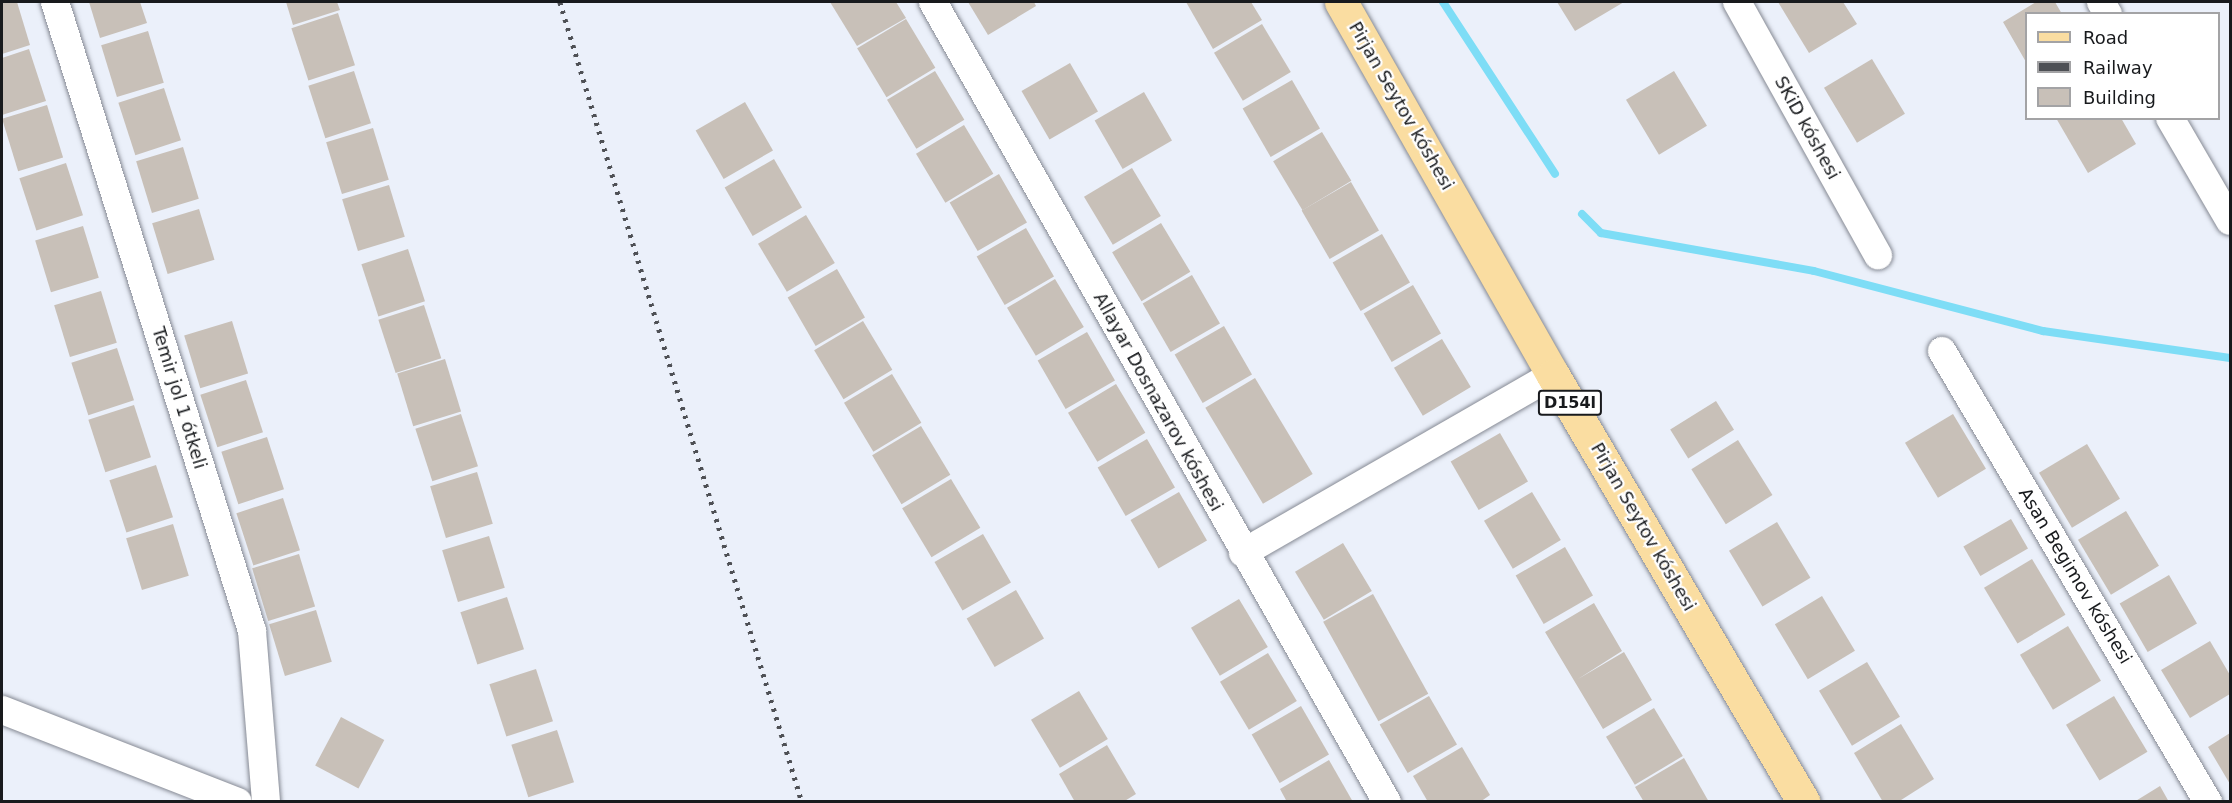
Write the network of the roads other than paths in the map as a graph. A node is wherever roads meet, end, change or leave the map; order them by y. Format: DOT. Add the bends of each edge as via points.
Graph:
graph roads {
  1 [pos="55,2"];
  2 [pos="933,2"];
  3 [pos="1341,2"];
  4 [pos="1737,2"];
  5 [pos="2171,120"];
  6 [pos="2230,221"];
  7 [pos="1878,255"];
  8 [pos="1942,351"];
  9 [pos="1553,375"];
  10 [pos="1243,553"];
  11 [pos="2,710"];
  12 [pos="238,801"];
  13 [pos="266,801"];
  14 [pos="1387,801"];
  15 [pos="1804,801"];
  16 [pos="2208,801"];
  1 -- 13 [label="street, Temir jol 1 ótkeli" via="252,631"];
  2 -- 10 [label="street, Allayar Dosnazarov kóshesi"];
  3 -- 9 [label="main road, Pirjan Seytov kóshesi / D154l"];
  4 -- 7 [label="street, SKiD kóshesi"];
  5 -- 6 [label="street"];
  8 -- 16 [label="street, Asan Begimov kóshesi"];
  9 -- 10 [label="street"];
  9 -- 15 [label="main road, Pirjan Seytov kóshesi / D154l"];
  10 -- 14 [label="street, Allayar Dosnazarov kóshesi"];
  11 -- 12 [label="street"];
}
